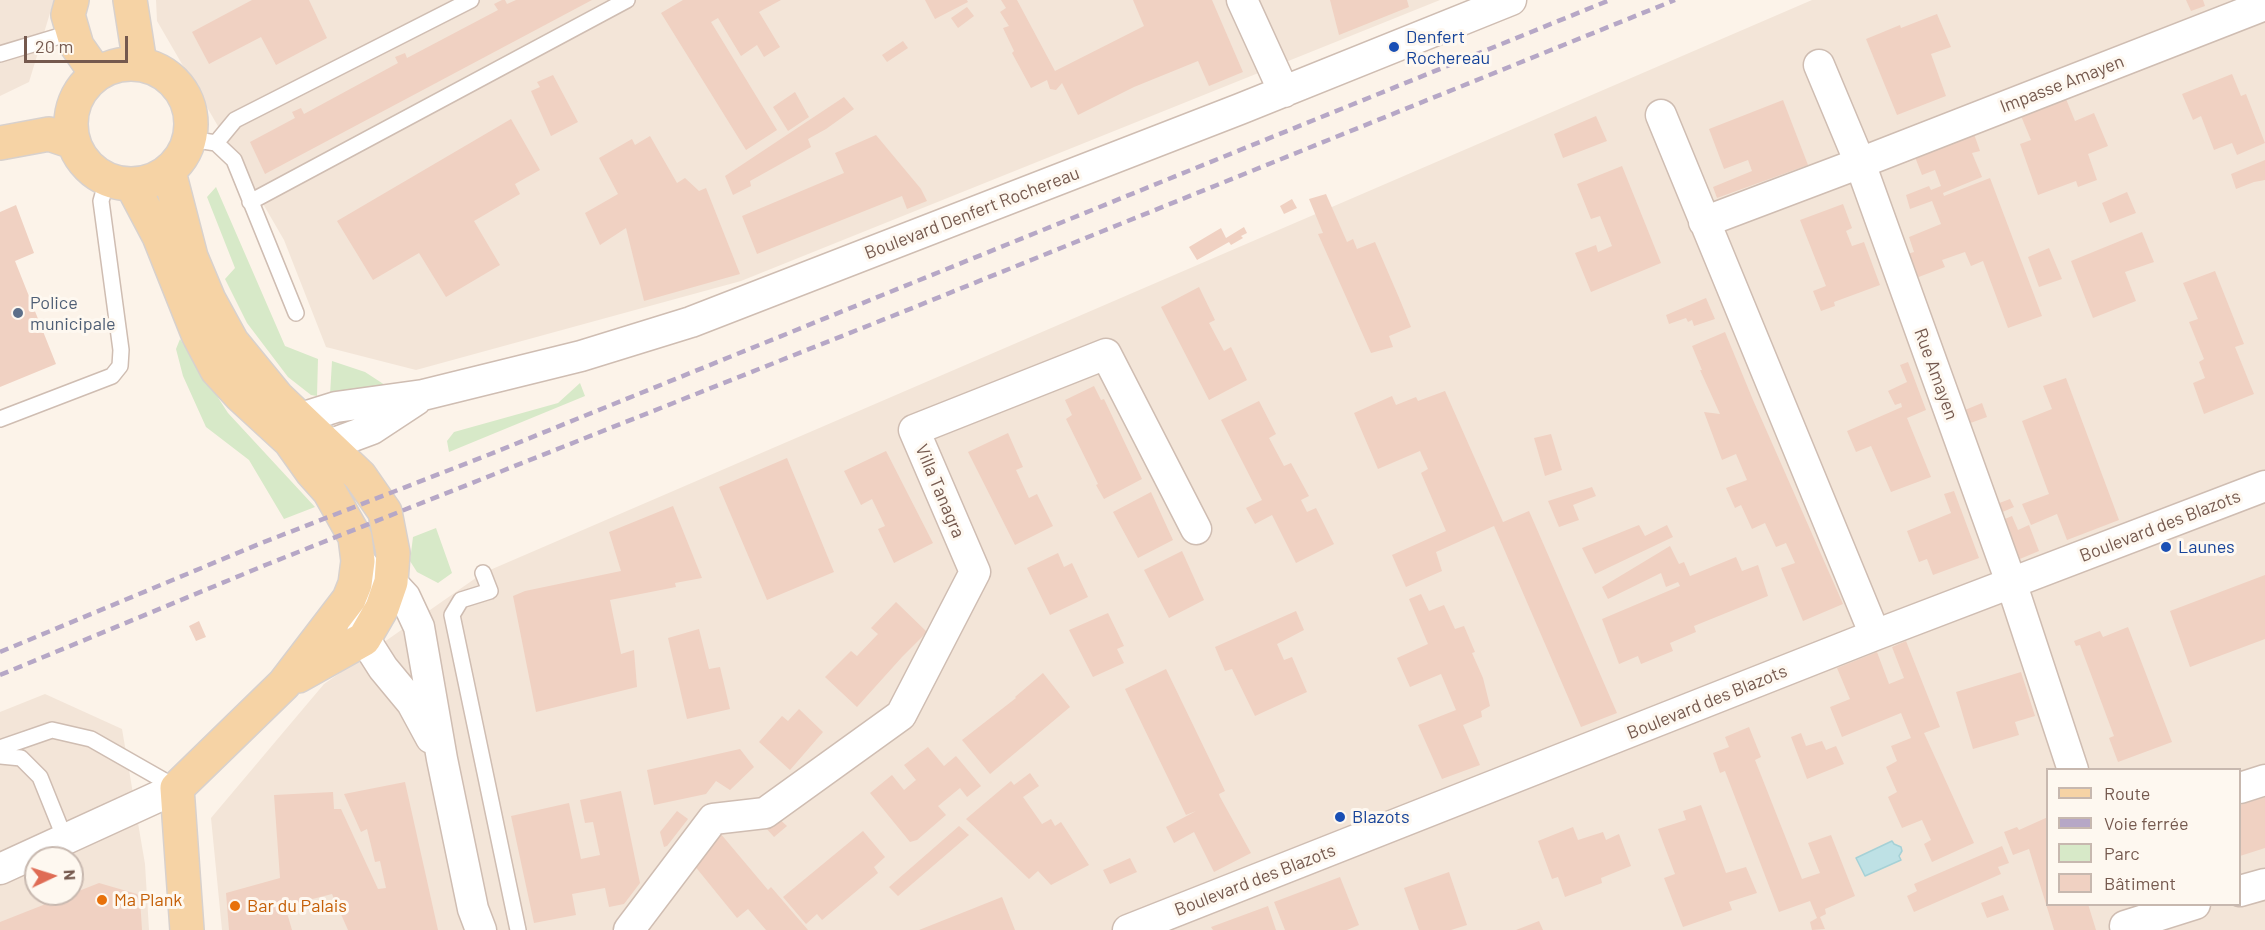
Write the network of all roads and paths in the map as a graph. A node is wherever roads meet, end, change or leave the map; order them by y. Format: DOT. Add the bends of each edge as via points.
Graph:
graph roads {
  1 [pos="130,0"];
  2 [pos="471,0"];
  3 [pos="627,0"];
  4 [pos="1242,0"];
  5 [pos="1511,0"];
  6 [pos="2265,5"];
  7 [pos="72,16"];
  8 [pos="0,54"];
  9 [pos="140,64"];
  10 [pos="1820,65"];
  11 [pos="96,74"];
  12 [pos="1284,92"];
  13 [pos="1660,115"];
  14 [pos="203,141"];
  15 [pos="73,142"];
  16 [pos="0,143"];
  17 [pos="1860,163"];
  18 [pos="169,172"];
  19 [pos="119,182"];
  20 [pos="250,202"];
  21 [pos="1704,222"];
  22 [pos="296,313"];
  23 [pos="423,395"];
  24 [pos="0,419"];
  25 [pos="296,430"];
  26 [pos="329,446"];
  27 [pos="2265,486"];
  28 [pos="1196,529"];
  29 [pos="358,561"];
  30 [pos="483,573"];
  31 [pos="392,582"];
  32 [pos="2012,585"];
  33 [pos="1875,635"];
  34 [pos="364,639"];
  35 [pos="284,684"];
  36 [pos="0,748"];
  37 [pos="0,756"];
  38 [pos="442,759"];
  39 [pos="2072,768"];
  40 [pos="2265,780"];
  41 [pos="177,788"];
  42 [pos="2241,788"];
  43 [pos="65,839"];
  44 [pos="0,868"];
  45 [pos="2265,884"];
  46 [pos="2241,891"];
  47 [pos="2186,906"];
  48 [pos="2123,920"];
  49 [pos="476,923"];
  50 [pos="1144,927"];
  51 [pos="187,930"];
  52 [pos="518,930"];
  53 [pos="630,930"];
  1 -- 9 [label="main road"];
  2 -- 14 [label="lane" via="235,120"];
  3 -- 20 [label="lane"];
  4 -- 12 [label="street"];
  5 -- 12 [label="street, Boulevard Denfert Rochereau"];
  6 -- 17 [label="street, Impasse Amayen"];
  7 -- 8 [label="lane"];
  7 -- 11 [label="main road" via="76,46"];
  9 -- 11 [label="main road" via="117,64"];
  9 -- 14 [label="main road" via="159,70 176,82"];
  10 -- 17 [label="street, Rue Amayen"];
  11 -- 15 [label="main road" via="82,87 74,104 70,123"];
  12 -- 23 [label="street, Boulevard Denfert Rochereau" via="691,322 581,356"];
  13 -- 21 [label="street"];
  14 -- 18 [label="main road"];
  14 -- 20 [label="lane" via="234,160"];
  15 -- 16 [label="main road" via="49,134"];
  15 -- 19 [label="main road" via="86,165"];
  17 -- 21 [label="street"];
  17 -- 32 [label="street, Rue Amayen"];
  18 -- 19 [label="main road" via="151,182"];
  18 -- 25 [label="main road" via="191,257 209,300 232,342 277,397"];
  19 -- 24 [label="lane" via="101,201 120,366 112,376"];
  19 -- 25 [label="main road" via="159,236 216,370 241,396"];
  20 -- 22 [label="lane"];
  21 -- 33 [label="street"];
  23 -- 25 [label="street, Boulevard Denfert Rochereau" via="336,407"];
  23 -- 26 [label="street, Boulevard Denfert Rochereau" via="372,429"];
  25 -- 26 [label="main road"];
  25 -- 29 [label="main road" via="312,472 329,491 355,537"];
  26 -- 31 [label="main road" via="360,476 385,512 393,553"];
  27 -- 32 [label="street, Boulevard des Blazots"];
  28 -- 53 [label="street, Villa Tanagra" via="1106,354 914,430 975,572 901,715 765,813 713,819"];
  29 -- 34 [label="street" via="368,572"];
  29 -- 35 [label="main road" via="349,598"];
  30 -- 52 [label="lane" via="490,591 461,600 452,615"];
  31 -- 34 [label="main road"];
  31 -- 38 [label="street" via="405,597 419,627"];
  32 -- 33 [label="street, Boulevard des Blazots"];
  32 -- 39 [label="street, Rue Amayen"];
  33 -- 50 [label="street, Boulevard des Blazots"];
  34 -- 35 [label="main road"];
  34 -- 38 [label="street" via="412,703"];
  35 -- 41 [label="main road"];
  36 -- 41 [label="lane" via="52,730 92,739"];
  37 -- 43 [label="lane" via="21,758 40,777"];
  38 -- 49 [label="street"];
  40 -- 42 [label="street"];
  41 -- 43 [label="street"];
  41 -- 51 [label="main road"];
  43 -- 44 [label="street"];
  45 -- 46 [label="street"];
  47 -- 48 [label="street"];
}
